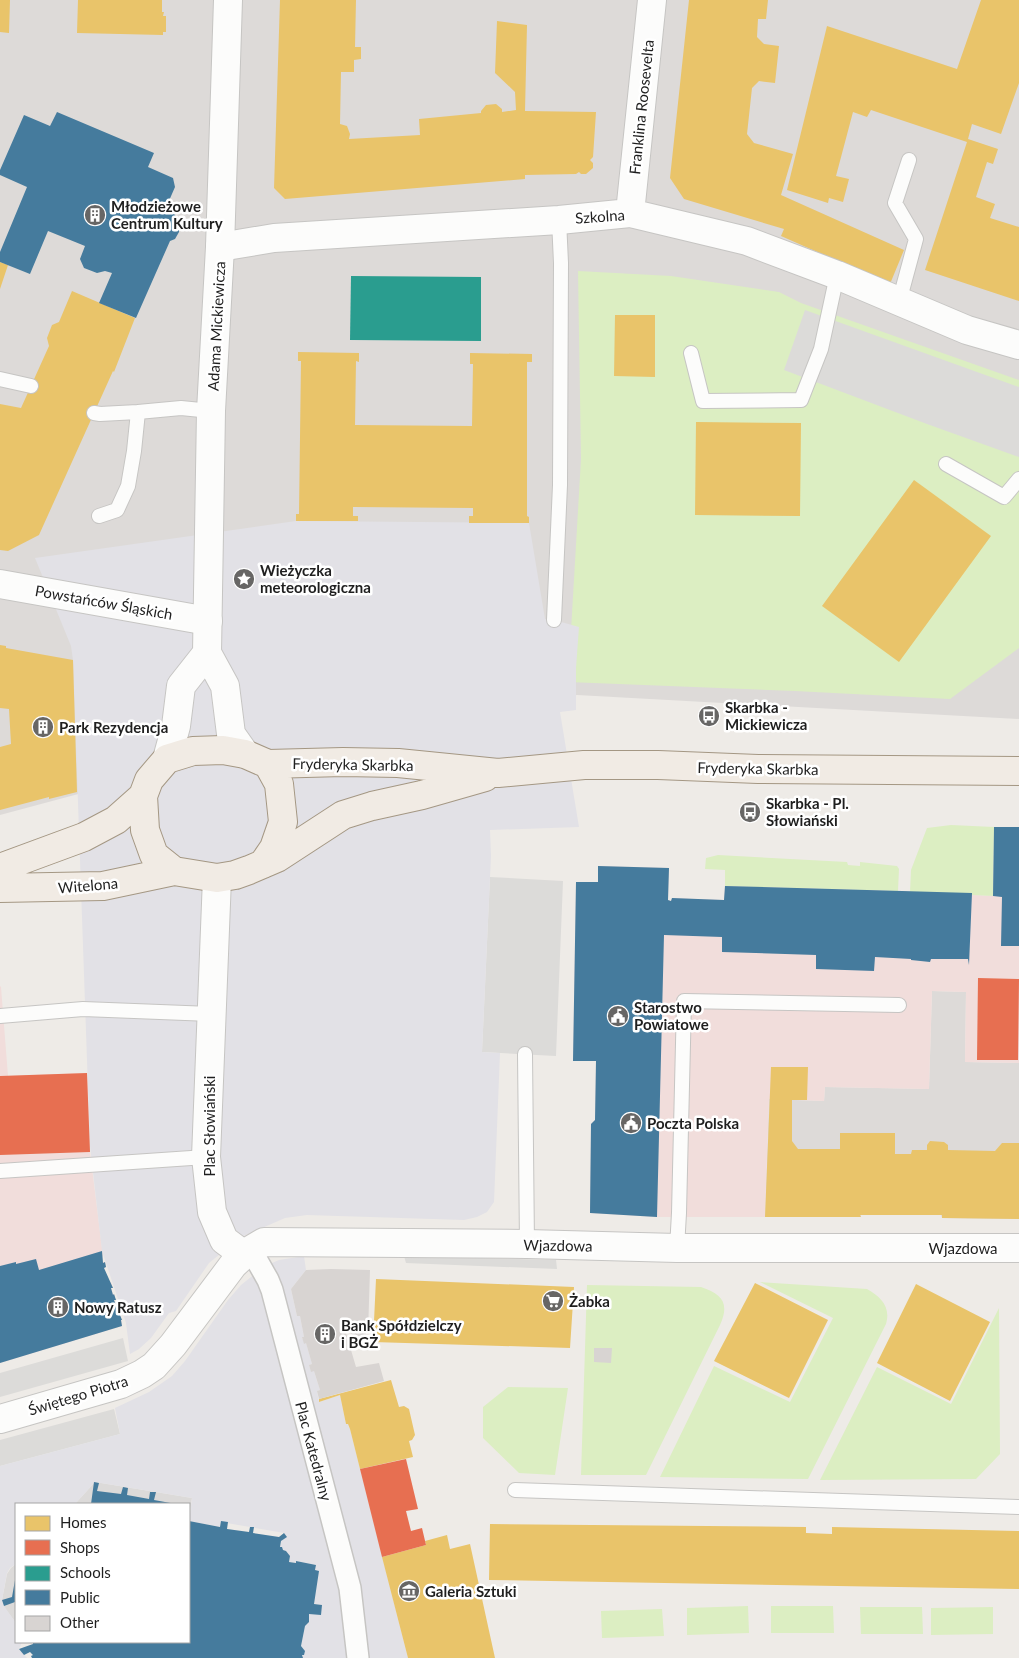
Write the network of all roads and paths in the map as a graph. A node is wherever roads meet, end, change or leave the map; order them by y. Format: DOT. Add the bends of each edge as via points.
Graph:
graph roads {
  1 [pos="228,0"];
  2 [pos="652,0"];
  3 [pos="909,160"];
  4 [pos="630,213"];
  5 [pos="559,220"];
  6 [pos="220,247"];
  7 [pos="837,275"];
  8 [pos="899,302"];
  9 [pos="1019,345"];
  10 [pos="691,353"];
  11 [pos="0,379"];
  12 [pos="32,386"];
  13 [pos="211,411"];
  14 [pos="138,412"];
  15 [pos="94,413"];
  16 [pos="946,464"];
  17 [pos="1019,479"];
  18 [pos="99,516"];
  19 [pos="0,584"];
  20 [pos="554,620"];
  21 [pos="208,621"];
  22 [pos="207,653"];
  23 [pos="167,759"];
  24 [pos="257,759"];
  25 [pos="1019,771"];
  26 [pos="498,773"];
  27 [pos="143,796"];
  28 [pos="263,864"];
  29 [pos="0,868"];
  30 [pos="174,871"];
  31 [pos="217,878"];
  32 [pos="0,888"];
  33 [pos="898,1005"];
  34 [pos="211,1014"];
  35 [pos="0,1016"];
  36 [pos="525,1054"];
  37 [pos="206,1158"];
  38 [pos="0,1171"];
  39 [pos="528,1244"];
  40 [pos="677,1248"];
  41 [pos="1019,1248"];
  42 [pos="247,1252"];
  43 [pos="154,1366"];
  44 [pos="0,1418"];
  45 [pos="515,1490"];
  46 [pos="1019,1507"];
  47 [pos="358,1658"];
  1 -- 6 [label="street, Adama Mickiewicza"];
  2 -- 4 [label="street, Franklina Roosevelta"];
  3 -- 8 [label="lane" via="895,203 916,239"];
  4 -- 5 [label="street, Szkolna"];
  4 -- 7 [label="street, Szkolna" via="747,241"];
  5 -- 6 [label="street, Szkolna" via="274,238"];
  5 -- 20 [label="lane" via="560,485"];
  6 -- 13 [label="street, Adama Mickiewicza"];
  7 -- 8 [label="street, Szkolna"];
  7 -- 10 [label="lane" via="822,349 801,400 703,402"];
  8 -- 9 [label="street, Szkolna" via="967,330"];
  11 -- 12 [label="lane"];
  13 -- 14 [label="lane" via="181,408"];
  13 -- 21 [label="street, Adama Mickiewicza"];
  14 -- 15 [label="lane"];
  14 -- 18 [label="lane" via="128,486 117,510"];
  16 -- 17 [label="lane" via="1004,497"];
  19 -- 21 [label="street, Powstańców Śląskich"];
  21 -- 22 [label="street, Adama Mickiewicza"];
  22 -- 23 [label="street" via="181,686 176,726"];
  22 -- 24 [label="street" via="225,686 231,734"];
  23 -- 24 [label="main road" via="193,751 223,750"];
  23 -- 27 [label="main road" via="149,780"];
  24 -- 26 [label="main road, Fryderyka Skarbka" via="398,763"];
  24 -- 28 [label="main road" via="279,784 283,822 274,848"];
  25 -- 26 [label="main road, Fryderyka Skarbka" via="584,765"];
  26 -- 28 [label="main road, Fryderyka Skarbka" via="343,815"];
  27 -- 29 [label="main road" via="116,820 84,837"];
  27 -- 30 [label="main road" via="145,830 154,855"];
  28 -- 31 [label="main road"];
  30 -- 31 [label="main road"];
  30 -- 32 [label="main road, Witelona" via="102,886"];
  31 -- 34 [label="street, Plac Słowiański"];
  33 -- 40 [label="lane" via="684,1001"];
  34 -- 35 [label="lane" via="83,1009"];
  34 -- 37 [label="street, Plac Słowiański"];
  36 -- 39 [label="lane"];
  37 -- 38 [label="lane"];
  37 -- 42 [label="street, Plac Słowiański" via="212,1212 224,1240"];
  39 -- 40 [label="street, Wjazdowa"];
  39 -- 42 [label="street, Wjazdowa" via="264,1242"];
  40 -- 41 [label="street, Wjazdowa"];
  42 -- 43 [label="street, Wjazdowa" via="222,1278"];
  42 -- 47 [label="street, Plac Katedralny" via="272,1290 350,1588"];
  43 -- 44 [label="street, Świętego Piotra" via="121,1384"];
  45 -- 46 [label="lane"];
}
